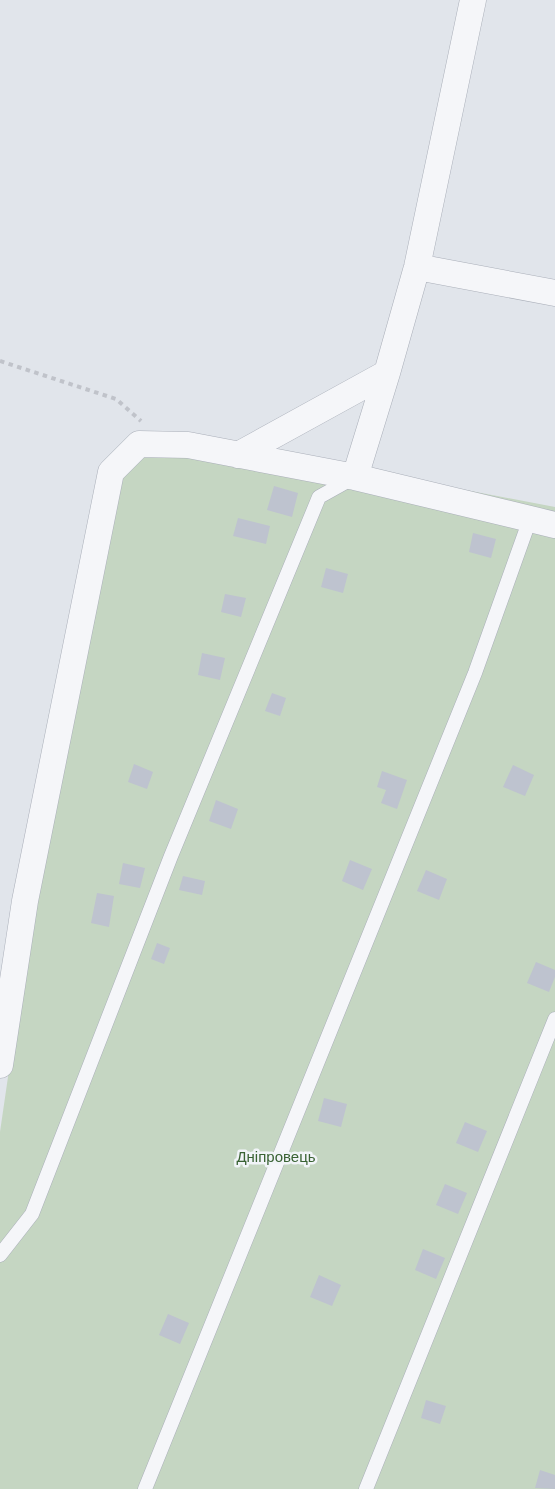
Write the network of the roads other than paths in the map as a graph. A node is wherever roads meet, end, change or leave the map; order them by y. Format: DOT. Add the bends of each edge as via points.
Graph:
graph roads {
  1 [pos="473,0"];
  2 [pos="417,267"];
  3 [pos="555,293"];
  4 [pos="387,373"];
  5 [pos="238,455"];
  6 [pos="355,477"];
  7 [pos="530,519"];
  8 [pos="555,525"];
  9 [pos="555,1018"];
  10 [pos="0,1065"];
  11 [pos="0,1255"];
  12 [pos="145,1489"];
  13 [pos="366,1489"];
  1 -- 2 [label="street"];
  2 -- 3 [label="street"];
  2 -- 4 [label="street"];
  4 -- 5 [label="street"];
  4 -- 6 [label="street"];
  5 -- 6 [label="street"];
  5 -- 10 [label="street" via="188,445 139,444 111,472 25,901"];
  6 -- 7 [label="street"];
  6 -- 11 [label="lane" via="319,496 171,856 32,1214"];
  7 -- 8 [label="street"];
  7 -- 12 [label="lane" via="475,673"];
  9 -- 13 [label="lane"];
}
